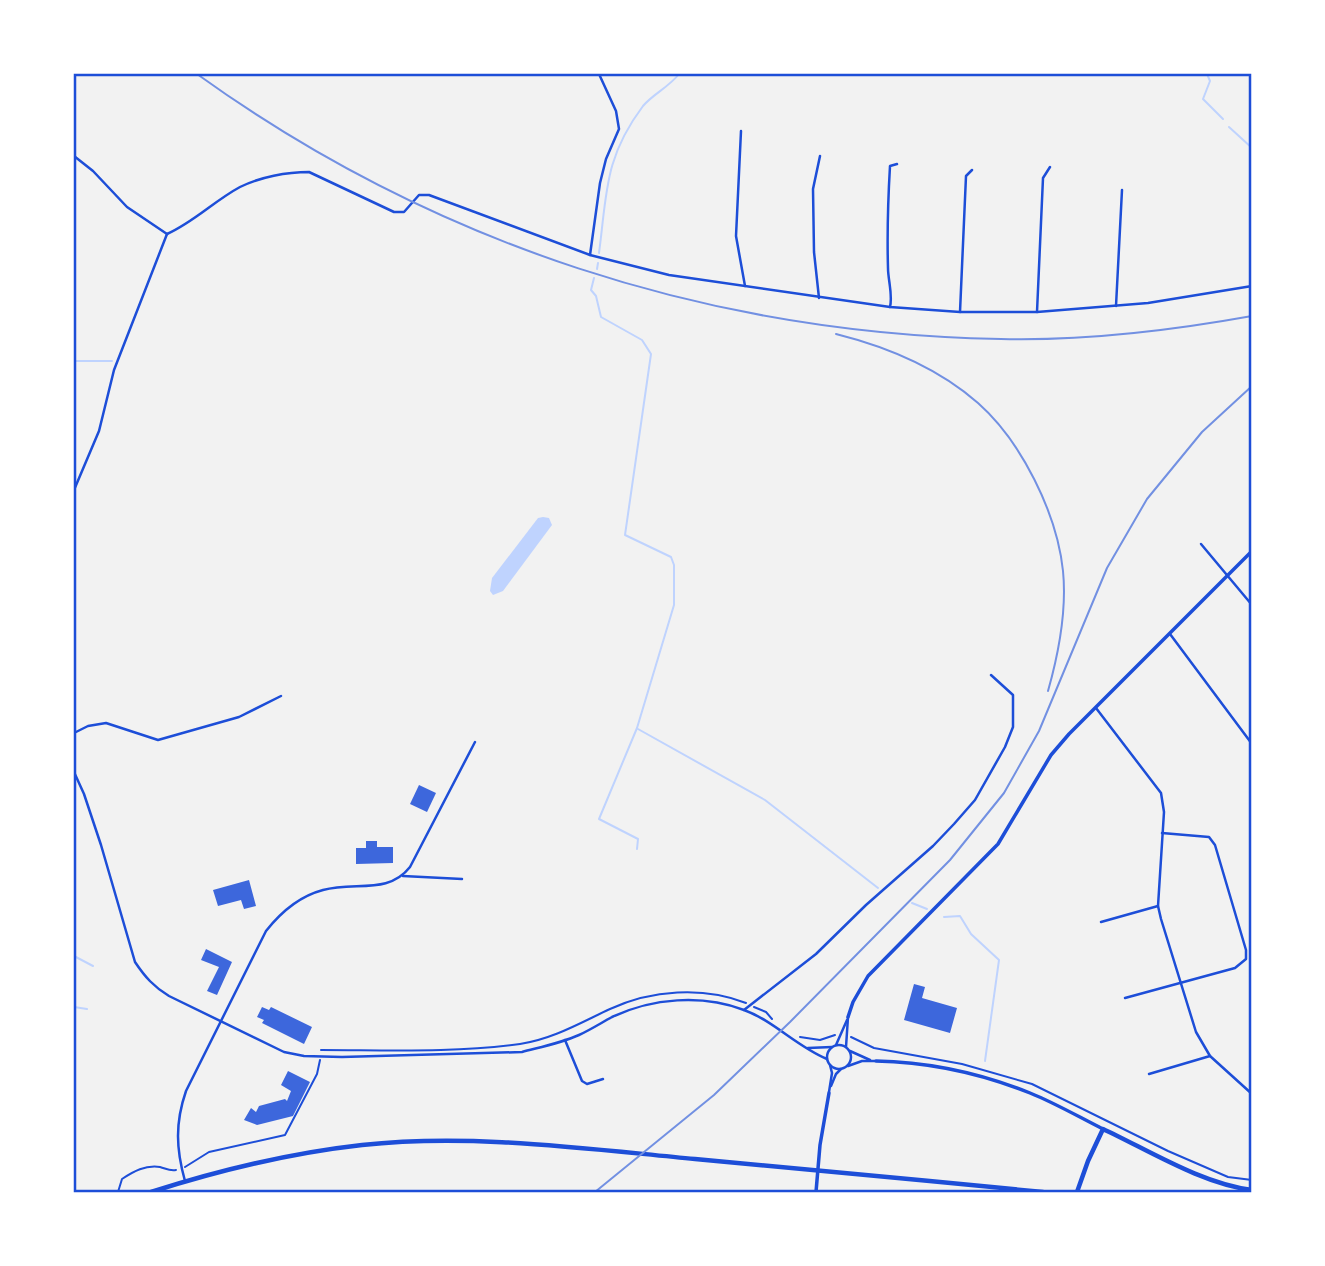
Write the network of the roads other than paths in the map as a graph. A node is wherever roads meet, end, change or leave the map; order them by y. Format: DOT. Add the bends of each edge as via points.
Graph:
graph roads {
  1 [pos="599,74"];
  2 [pos="741,131"];
  3 [pos="74,156"];
  4 [pos="820,156"];
  5 [pos="897,164"];
  6 [pos="1050,167"];
  7 [pos="972,170"];
  8 [pos="1122,190"];
  9 [pos="167,234"];
  10 [pos="590,255"];
  11 [pos="745,286"];
  12 [pos="1251,286"];
  13 [pos="819,298"];
  14 [pos="1116,306"];
  15 [pos="890,307"];
  16 [pos="960,312"];
  17 [pos="1037,312"];
  18 [pos="74,490"];
  19 [pos="1201,544"];
  20 [pos="1251,551"];
  21 [pos="1228,574"];
  22 [pos="1251,605"];
  23 [pos="1170,634"];
  24 [pos="991,675"];
  25 [pos="281,696"];
  26 [pos="1096,708"];
  27 [pos="74,733"];
  28 [pos="475,742"];
  29 [pos="1251,744"];
  30 [pos="74,772"];
  31 [pos="1162,833"];
  32 [pos="403,876"];
  33 [pos="462,878"];
  34 [pos="1158,906"];
  35 [pos="1101,922"];
  36 [pos="1181,983"];
  37 [pos="1125,998"];
  38 [pos="744,1010"];
  39 [pos="848,1017"];
  40 [pos="222,1021"];
  41 [pos="565,1040"];
  42 [pos="834,1046"];
  43 [pos="804,1048"];
  44 [pos="848,1049"];
  45 [pos="1210,1056"];
  46 [pos="827,1059"];
  47 [pos="876,1061"];
  48 [pos="830,1065"];
  49 [pos="843,1068"];
  50 [pos="1149,1074"];
  51 [pos="603,1079"];
  52 [pos="829,1093"];
  53 [pos="1251,1094"];
  54 [pos="1103,1129"];
  55 [pos="186,1181"];
  56 [pos="1251,1190"];
  57 [pos="151,1192"];
  58 [pos="816,1192"];
  59 [pos="1043,1192"];
  60 [pos="1077,1192"];
  1 -- 10 [label="street" via="620,129 600,183"];
  2 -- 11 [label="street" via="736,236"];
  3 -- 9 [label="street" via="127,207"];
  4 -- 13 [label="street" via="813,188"];
  5 -- 15 [label="street" via="890,166 887,214"];
  6 -- 17 [label="street" via="1043,178"];
  7 -- 16 [label="street" via="966,176"];
  8 -- 14 [label="street"];
  9 -- 10 [label="street" via="238,188 295,172 316,174 394,212 404,212 419,195 429,195"];
  9 -- 18 [label="street"];
  10 -- 11 [label="street" via="669,275"];
  11 -- 13 [label="street"];
  12 -- 14 [label="street"];
  13 -- 15 [label="street"];
  14 -- 17 [label="street"];
  15 -- 16 [label="street"];
  16 -- 17 [label="street"];
  19 -- 21 [label="street"];
  20 -- 21 [label="street"];
  21 -- 22 [label="street"];
  21 -- 23 [label="street"];
  23 -- 26 [label="street"];
  23 -- 29 [label="street"];
  24 -- 38 [label="street" via="1013,695 1013,727 975,800 933,846 816,954"];
  25 -- 27 [label="street" via="239,717 158,740 106,723"];
  26 -- 31 [label="street" via="1161,793"];
  26 -- 39 [label="street" via="1051,755 998,844 868,976"];
  28 -- 32 [label="street"];
  30 -- 40 [label="street" via="92,815 135,962 155,988"];
  31 -- 34 [label="street"];
  31 -- 36 [label="street" via="1209,838 1215,845 1246,950 1241,964"];
  32 -- 33 [label="street"];
  32 -- 40 [label="street" via="394,882 323,890 284,911 266,931"];
  34 -- 35 [label="street"];
  34 -- 36 [label="street"];
  36 -- 37 [label="street"];
  36 -- 45 [label="street" via="1196,1032"];
  38 -- 41 [label="street" via="713,1002 663,1002 625,1012"];
  38 -- 43 [label="street"];
  39 -- 42 [label="street"];
  39 -- 44 [label="street"];
  40 -- 41 [label="street" via="284,1052 321,1058 522,1052"];
  40 -- 55 [label="street" via="181,1106 177,1140"];
  41 -- 51 [label="street" via="582,1081"];
  42 -- 43 [label="street"];
  42 -- 44 [label="street"];
  42 -- 46 [label="street"];
  43 -- 46 [label="street"];
  44 -- 47 [label="street"];
  44 -- 49 [label="street" via="850,1062"];
  45 -- 50 [label="street"];
  45 -- 53 [label="street"];
  46 -- 48 [label="street"];
  47 -- 49 [label="street"];
  47 -- 54 [label="street" via="962,1072 1030,1093"];
  48 -- 49 [label="street"];
  48 -- 52 [label="street"];
  49 -- 52 [label="street" via="835,1074"];
  52 -- 58 [label="street"];
  54 -- 56 [label="main road" via="1197,1173"];
  54 -- 60 [label="main road"];
  55 -- 57 [label="main road"];
  55 -- 59 [label="main road" via="255,1162 364,1145 485,1142"];
}
